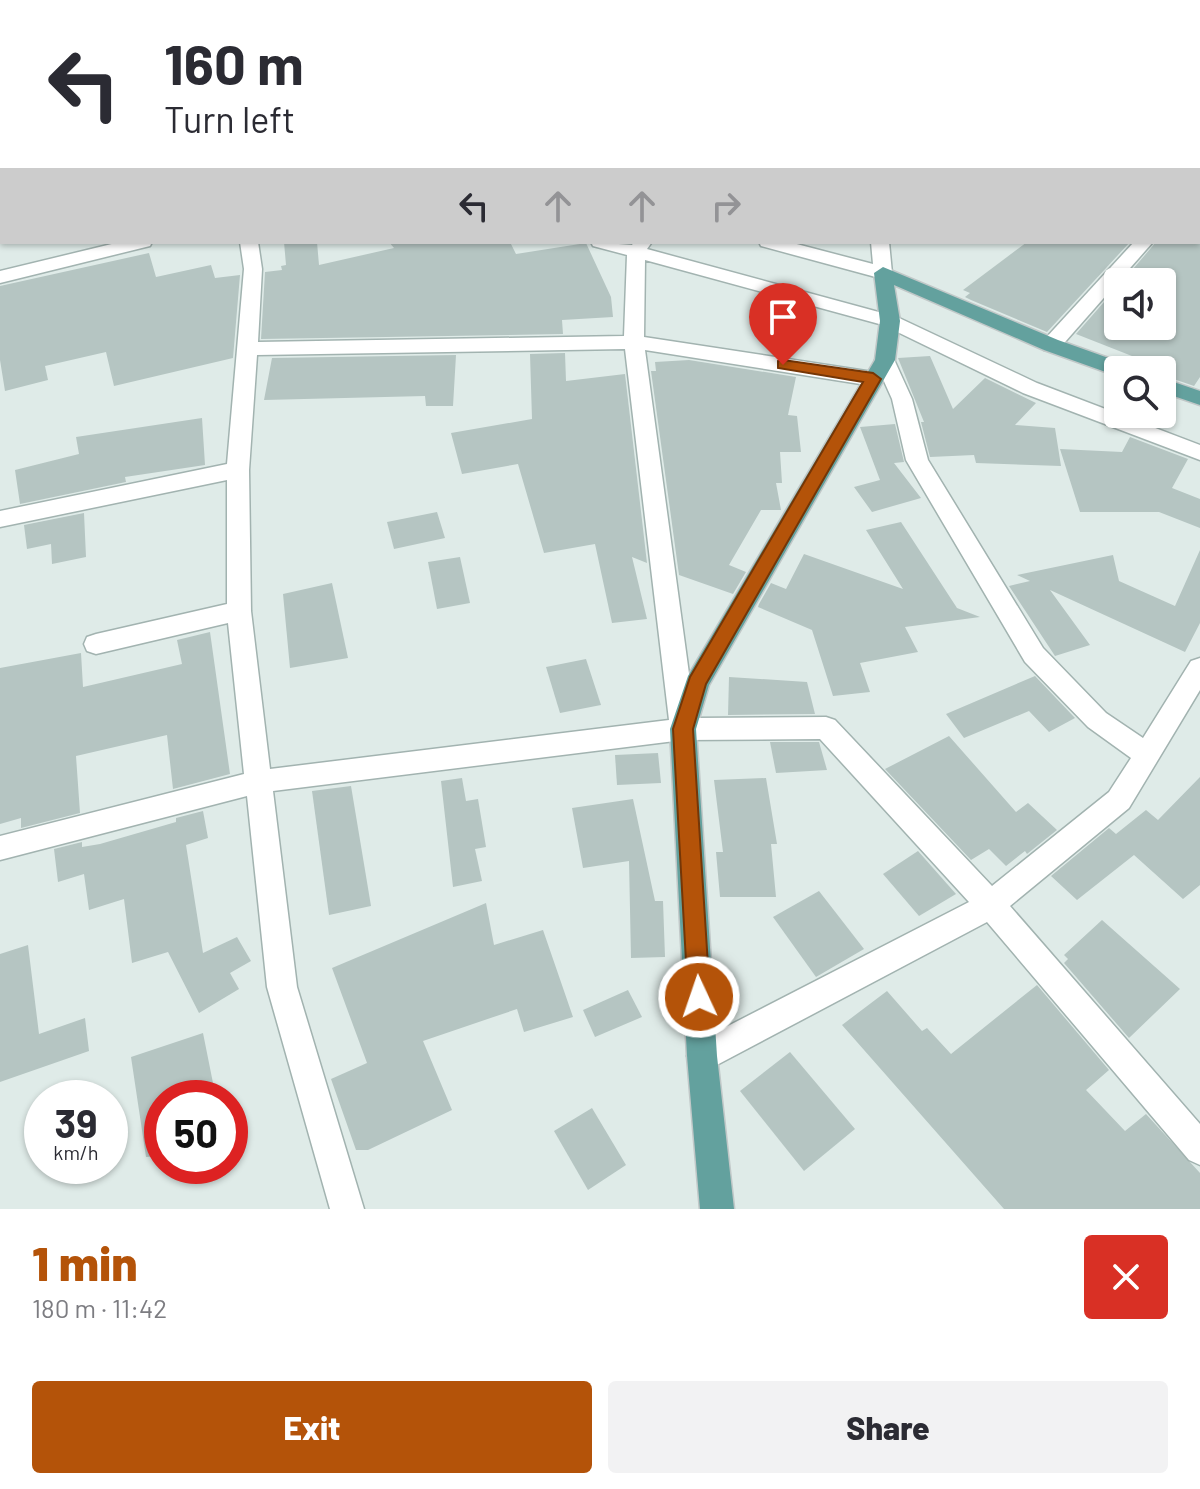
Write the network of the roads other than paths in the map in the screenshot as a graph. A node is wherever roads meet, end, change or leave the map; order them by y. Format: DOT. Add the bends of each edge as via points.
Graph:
graph roads {
  1 [pos="135,244"];
  2 [pos="249,244"];
  3 [pos="616,244"];
  4 [pos="774,244"];
  5 [pos="880,244"];
  6 [pos="1142,244"];
  7 [pos="639,247"];
  8 [pos="0,277"];
  9 [pos="883,278"];
  10 [pos="889,318"];
  11 [pos="634,342"];
  12 [pos="1051,345"];
  13 [pos="248,349"];
  14 [pos="1104,364"];
  15 [pos="879,369"];
  16 [pos="1176,390"];
  17 [pos="1200,398"];
  18 [pos="1200,453"];
  19 [pos="238,470"];
  20 [pos="0,519"];
  21 [pos="239,611"];
  22 [pos="96,644"];
  23 [pos="1200,668"];
  24 [pos="683,729"];
  25 [pos="1147,755"];
  26 [pos="257,782"];
  27 [pos="0,848"];
  28 [pos="991,905"];
  29 [pos="702,1056"];
  30 [pos="1200,1149"];
  31 [pos="347,1209"];
  32 [pos="717,1209"];
  1 -- 8 [label="street"];
  2 -- 13 [label="street" via="253,269"];
  3 -- 7 [label="street"];
  4 -- 9 [label="street"];
  5 -- 9 [label="street"];
  6 -- 12 [label="street"];
  7 -- 10 [label="street"];
  7 -- 11 [label="street"];
  9 -- 10 [label="main road"];
  9 -- 12 [label="main road"];
  10 -- 15 [label="main road"];
  10 -- 18 [label="street" via="1030,388"];
  11 -- 13 [label="street"];
  11 -- 15 [label="street"];
  11 -- 24 [label="street"];
  12 -- 14 [label="main road"];
  13 -- 19 [label="street"];
  15 -- 24 [label="main road" via="697,683"];
  15 -- 25 [label="street" via="902,399 917,460 1034,655 1097,720"];
  16 -- 17 [label="main road"];
  19 -- 20 [label="street"];
  19 -- 21 [label="street"];
  21 -- 22 [label="street"];
  21 -- 26 [label="street"];
  23 -- 25 [label="street"];
  24 -- 26 [label="street"];
  24 -- 28 [label="street" via="826,728"];
  24 -- 29 [label="main road"];
  25 -- 28 [label="street" via="1119,800"];
  26 -- 27 [label="street"];
  26 -- 31 [label="street" via="282,987"];
  28 -- 29 [label="street"];
  28 -- 30 [label="street"];
  29 -- 32 [label="main road"];
}
